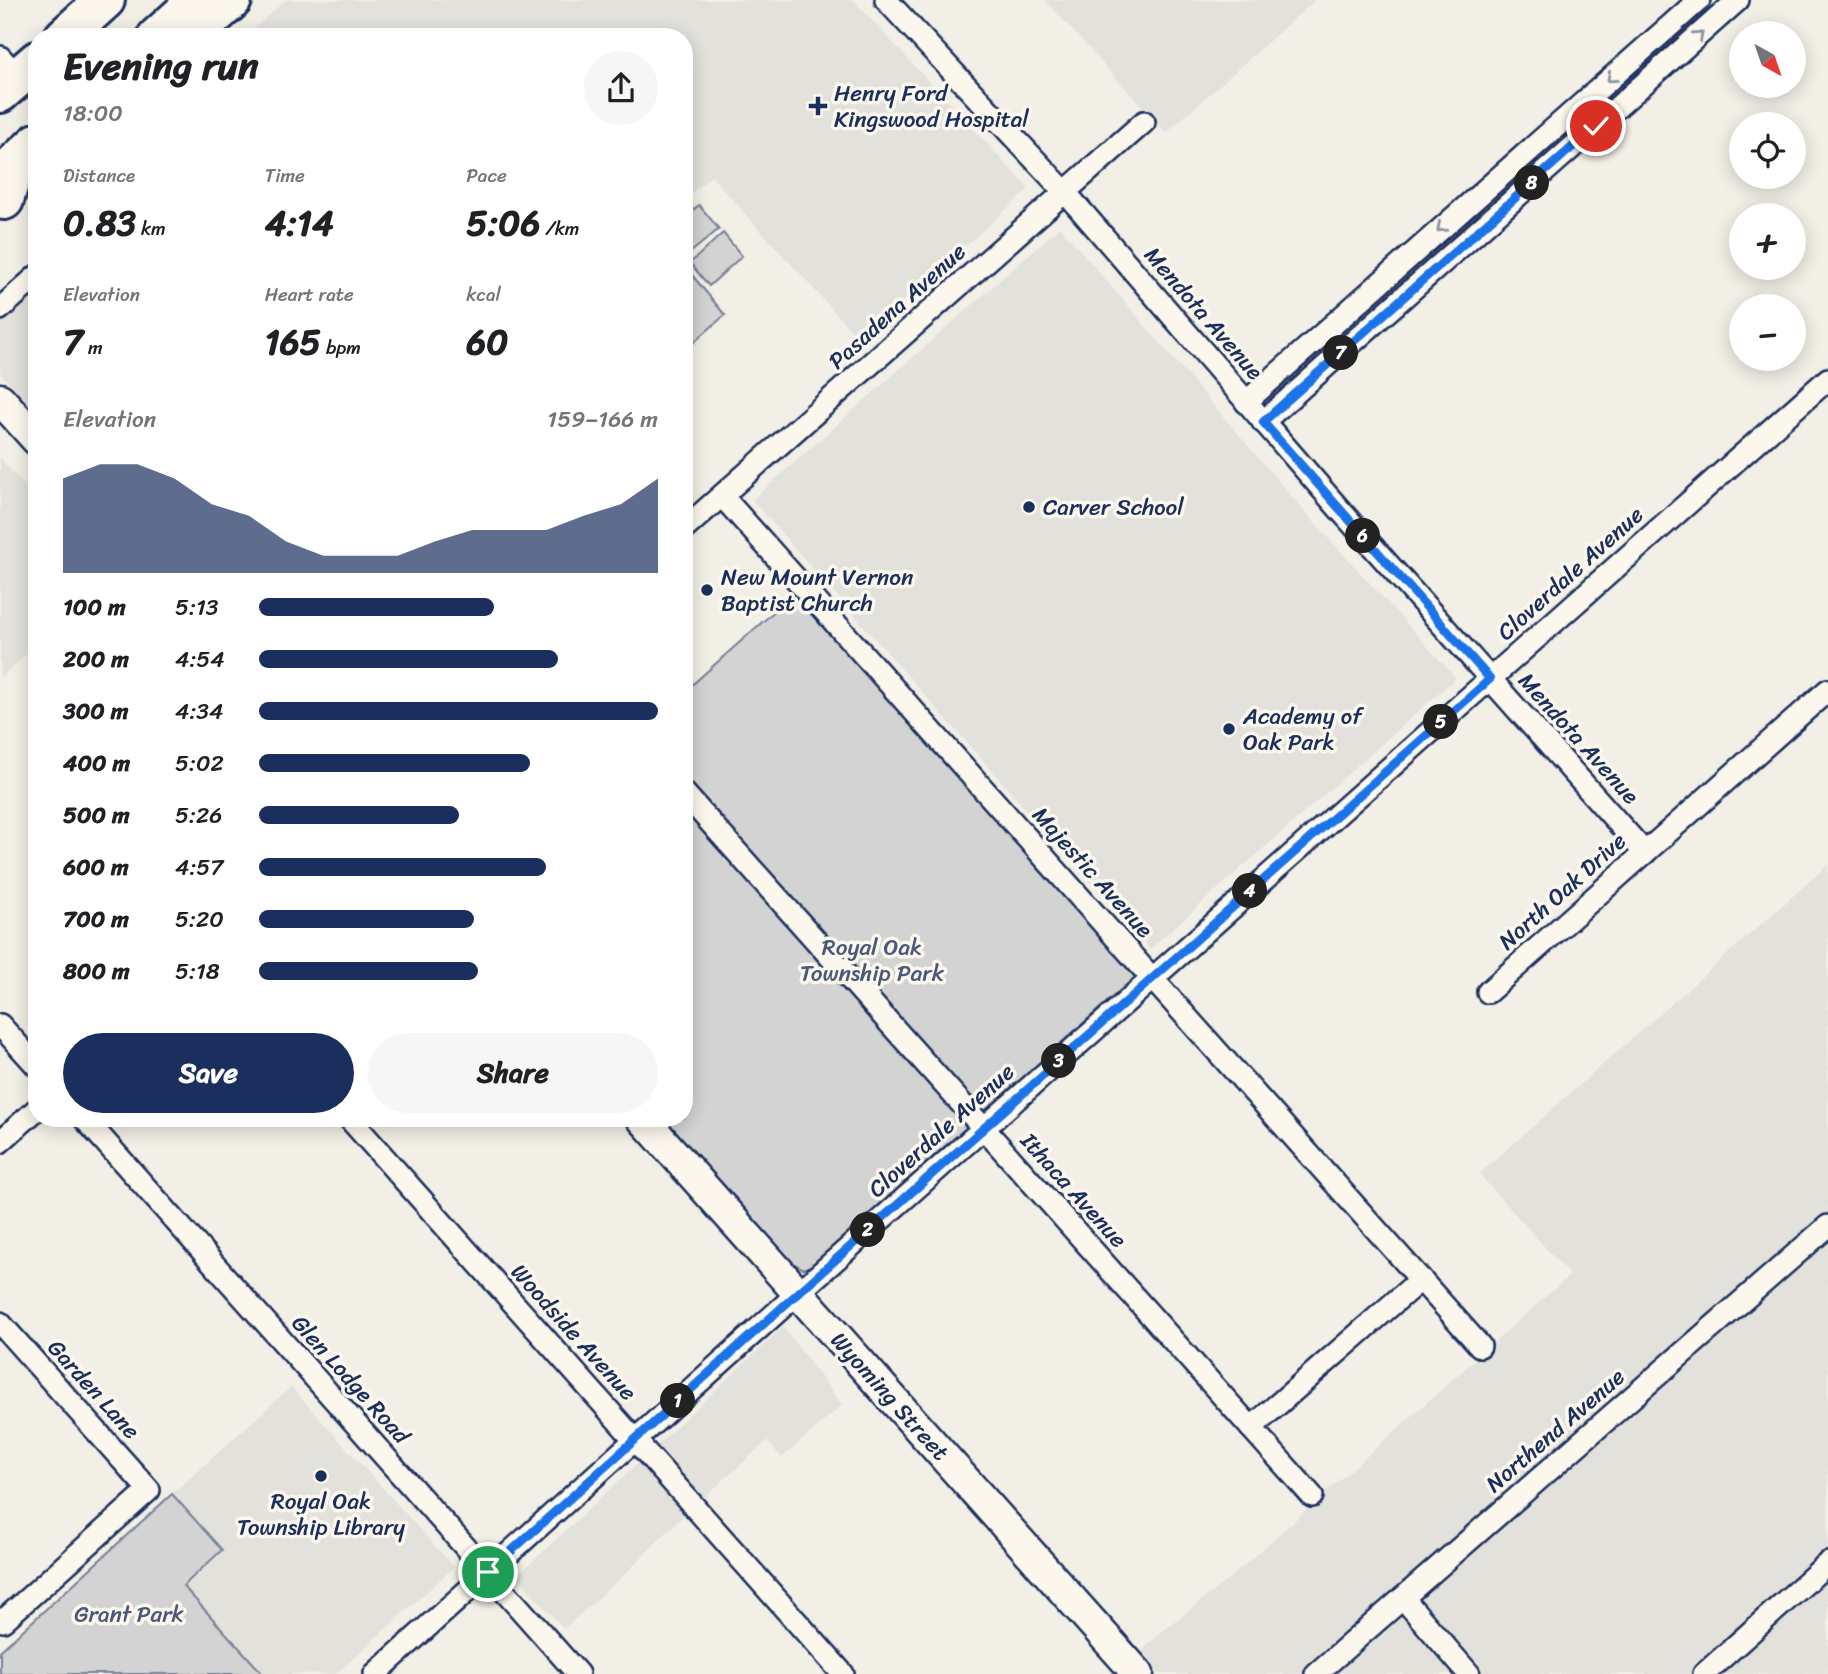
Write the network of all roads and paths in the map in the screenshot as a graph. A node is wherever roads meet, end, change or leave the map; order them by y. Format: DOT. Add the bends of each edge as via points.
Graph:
graph roads {
  1 [pos="105,0"];
  2 [pos="198,0"];
  3 [pos="232,0"];
  4 [pos="886,0"];
  5 [pos="1699,0"];
  6 [pos="1738,0"];
  7 [pos="74,28"];
  8 [pos="166,28"];
  9 [pos="200,28"];
  10 [pos="1646,47"];
  11 [pos="1664,66"];
  12 [pos="1144,122"];
  13 [pos="28,151"];
  14 [pos="1525,154"];
  15 [pos="1543,174"];
  16 [pos="28,180"];
  17 [pos="1065,192"];
  18 [pos="2,202"];
  19 [pos="1402,263"];
  20 [pos="1420,283"];
  21 [pos="28,284"];
  22 [pos="0,309"];
  23 [pos="1828,379"];
  24 [pos="0,398"];
  25 [pos="1246,402"];
  26 [pos="1263,422"];
  27 [pos="28,430"];
  28 [pos="722,496"];
  29 [pos="693,521"];
  30 [pos="1490,679"];
  31 [pos="1828,690"];
  32 [pos="693,803"];
  33 [pos="1645,853"];
  34 [pos="1152,978"];
  35 [pos="1489,992"];
  36 [pos="0,1025"];
  37 [pos="28,1056"];
  38 [pos="28,1117"];
  39 [pos="92,1127"];
  40 [pos="357,1127"];
  41 [pos="650,1127"];
  42 [pos="983,1128"];
  43 [pos="0,1142"];
  44 [pos="1828,1226"];
  45 [pos="1421,1279"];
  46 [pos="798,1293"];
  47 [pos="0,1323"];
  48 [pos="1480,1346"];
  49 [pos="1251,1428"];
  50 [pos="635,1440"];
  51 [pos="1312,1496"];
  52 [pos="1828,1563"];
  53 [pos="488,1572"];
  54 [pos="1403,1598"];
  55 [pos="1,1620"];
  56 [pos="375,1674"];
  57 [pos="578,1674"];
  58 [pos="843,1674"];
  59 [pos="1138,1674"];
  60 [pos="1317,1674"];
  61 [pos="1469,1674"];
  62 [pos="1704,1674"];
  1 -- 7 [label="highway"];
  2 -- 8 [label="highway"];
  3 -- 9 [label="highway"];
  4 -- 17 [label="street, Mendota Avenue"];
  5 -- 10 [label="street"];
  11 -- 6 [label="street, one-way"];
  10 -- 11 [label="street"];
  10 -- 14 [label="street, one-way"];
  11 -- 15 [label="street"];
  12 -- 17 [label="street, Pasadena Avenue"];
  13 -- 18 [label="highway" via="15,163"];
  14 -- 15 [label="street"];
  14 -- 19 [label="street, one-way"];
  15 -- 20 [label="street"];
  16 -- 18 [label="highway"];
  17 -- 25 [label="street, Mendota Avenue"];
  17 -- 28 [label="street, Pasadena Avenue"];
  19 -- 20 [label="street"];
  19 -- 25 [label="street"];
  20 -- 26 [label="street"];
  21 -- 22 [label="street"];
  23 -- 30 [label="street, Cloverdale Avenue"];
  24 -- 27 [label="street"];
  25 -- 26 [label="street, Mendota Avenue"];
  26 -- 30 [label="street, Mendota Avenue"];
  28 -- 29 [label="street, Pasadena Avenue"];
  28 -- 34 [label="street, Majestic Avenue"];
  30 -- 33 [label="street, Mendota Avenue"];
  30 -- 34 [label="street, Cloverdale Avenue"];
  31 -- 33 [label="street, North Oak Drive"];
  32 -- 42 [label="street, Ithaca Avenue"];
  33 -- 35 [label="street, North Oak Drive"];
  34 -- 42 [label="street, Cloverdale Avenue"];
  34 -- 45 [label="street, Majestic Avenue"];
  36 -- 37 [label="street"];
  38 -- 43 [label="street"];
  39 -- 53 [label="street, Glen Lodge Road"];
  40 -- 50 [label="street, Woodside Avenue"];
  41 -- 46 [label="street, Wyoming Street"];
  42 -- 46 [label="street, Cloverdale Avenue"];
  42 -- 49 [label="street, Ithaca Avenue"];
  44 -- 54 [label="street, Northend Avenue"];
  45 -- 48 [label="street, Majestic Avenue"];
  45 -- 49 [label="street"];
  46 -- 50 [label="street, Cloverdale Avenue"];
  46 -- 59 [label="street, Wyoming Street"];
  47 -- 55 [label="street, Garden Lane" via="149,1490"];
  49 -- 51 [label="street, Ithaca Avenue"];
  50 -- 53 [label="street, Cloverdale Avenue"];
  50 -- 58 [label="street, Woodside Avenue"];
  52 -- 62 [label="street"];
  53 -- 56 [label="street, Cloverdale Avenue"];
  53 -- 57 [label="street, Glen Lodge Road"];
  54 -- 60 [label="street, Northend Avenue"];
  54 -- 61 [label="street"];
}
